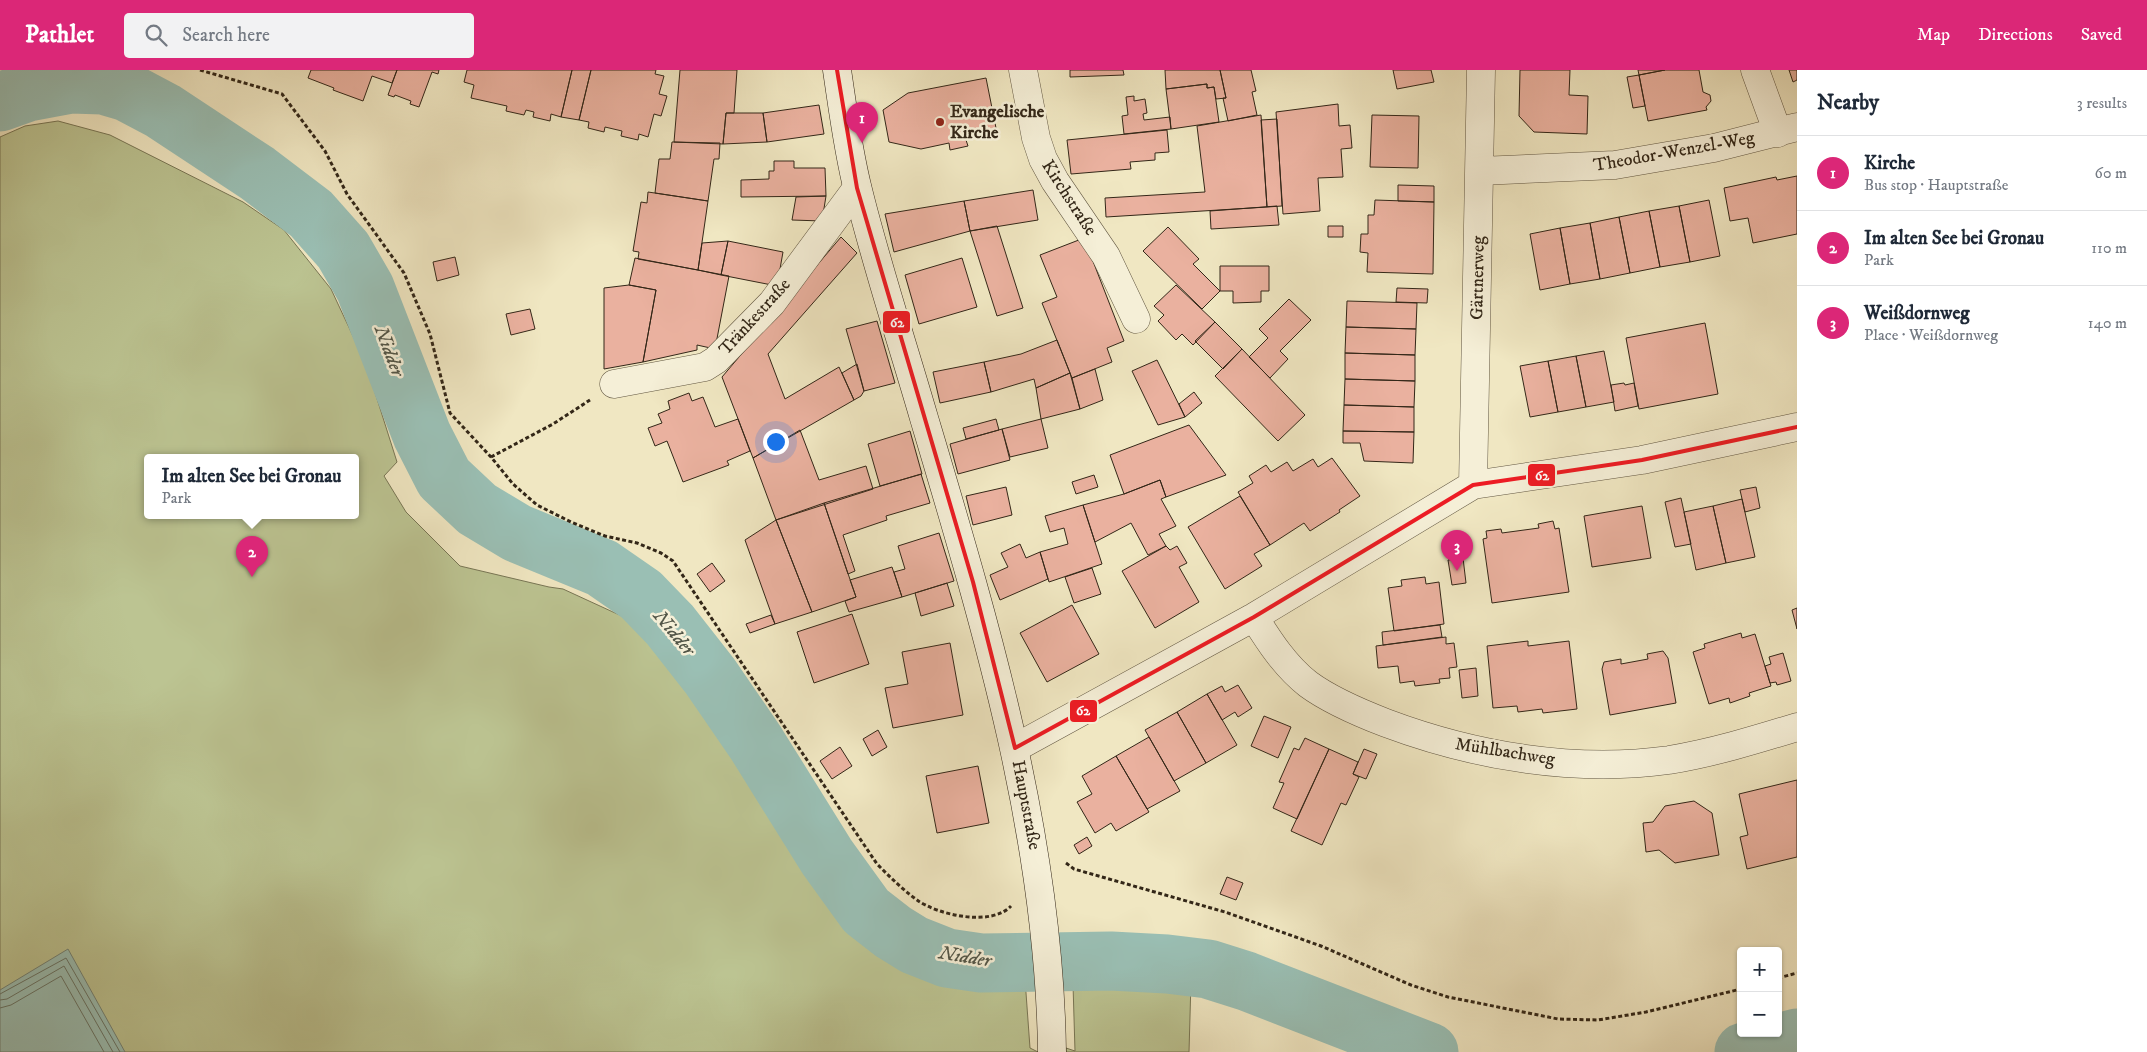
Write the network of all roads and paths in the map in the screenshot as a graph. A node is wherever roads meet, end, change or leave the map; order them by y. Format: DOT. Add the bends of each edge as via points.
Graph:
graph roads {
  1 [pos="200,70"];
  2 [pos="837,70"];
  3 [pos="1023,70"];
  4 [pos="1481,70"];
  5 [pos="1755,70"];
  6 [pos="1788,130"];
  7 [pos="1480,171"];
  8 [pos="857,188"];
  9 [pos="1136,319"];
  10 [pos="614,384"];
  11 [pos="1797,427"];
  12 [pos="491,457"];
  13 [pos="1473,485"];
  14 [pos="1254,617"];
  15 [pos="1797,728"];
  16 [pos="1015,748"];
  17 [pos="1034,846"];
  18 [pos="1013,903"];
  19 [pos="1797,972"];
  20 [pos="1782,977"];
  21 [pos="1737,990"];
  22 [pos="1052,1050"];
  1 -- 12 [label="path" via="282,94 325,150 347,194 404,273 430,334 450,413"];
  2 -- 8 [label="street, Hauptstraße"];
  3 -- 9 [label="street, Kirchstraße" via="1043,159 1054,181 1106,256"];
  4 -- 7 [label="street, Gärtnerweg"];
  5 -- 6 [label="street, Theodor-Wenzel-Weg"];
  6 -- 7 [label="street, Theodor-Wenzel-Weg" via="1704,150 1615,165"];
  7 -- 13 [label="street, Gärtnerweg"];
  8 -- 10 [label="street, Tränkestraße" via="772,303 716,360 705,366"];
  8 -- 16 [label="street, Hauptstraße" via="973,582"];
  10 -- 12 [label="path" via="553,424"];
  11 -- 13 [label="street" via="1642,460"];
  12 -- 18 [label="path" via="536,505 605,536 637,543 674,561 877,864 896,883 919,901 946,913 991,916 1006,911"];
  13 -- 14 [label="street"];
  14 -- 15 [label="street, Mühlbachweg" via="1288,666 1308,684 1338,702 1410,732 1479,750 1550,761 1631,763 1695,755"];
  14 -- 16 [label="street"];
  16 -- 17 [label="street, Hauptstraße"];
  17 -- 21 [label="path" via="1074,869 1225,912 1321,946 1411,985 1448,997 1558,1020 1598,1020 1646,1012"];
  17 -- 22 [label="street, Hauptstraße"];
  19 -- 20 [label="path"];
}
